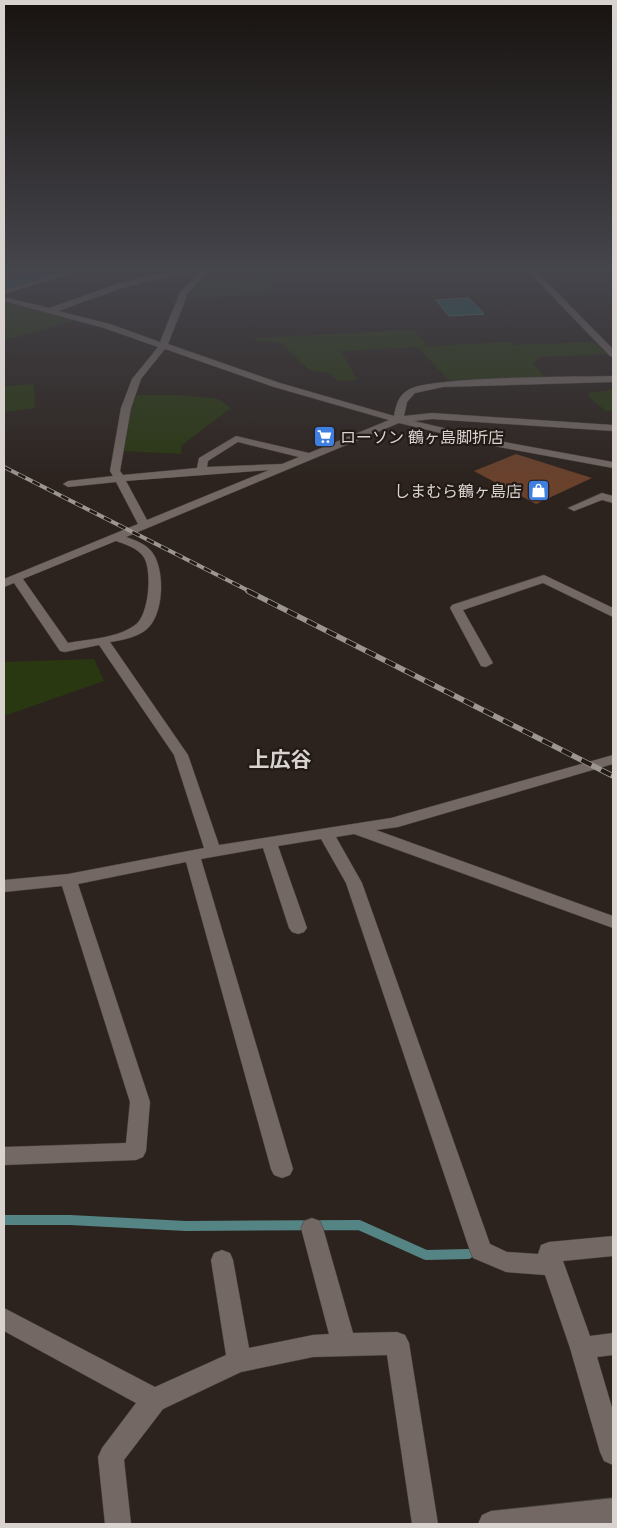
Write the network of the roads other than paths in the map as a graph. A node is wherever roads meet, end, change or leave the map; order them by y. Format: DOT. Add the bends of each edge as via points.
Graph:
graph roads {
  1 [pos="147,340"];
  2 [pos="165,340"];
  3 [pos="600,340"];
  4 [pos="163,346"];
  5 [pos="613,354"];
  6 [pos="613,379"];
  7 [pos="398,420"];
  8 [pos="613,428"];
  9 [pos="311,457"];
  10 [pos="613,465"];
  11 [pos="289,466"];
  12 [pos="202,470"];
  13 [pos="119,479"];
  14 [pos="68,484"];
  15 [pos="613,500"];
  16 [pos="574,508"];
  17 [pos="144,525"];
  18 [pos="116,536"];
  19 [pos="10,580"];
  20 [pos="613,613"];
  21 [pos="102,640"];
  22 [pos="486,663"];
  23 [pos="613,759"];
  24 [pos="358,829"];
  25 [pos="326,833"];
  26 [pos="269,842"];
  27 [pos="212,851"];
  28 [pos="192,855"];
  29 [pos="68,880"];
  30 [pos="4,886"];
  31 [pos="613,922"];
  32 [pos="298,928"];
  33 [pos="4,1156"];
  34 [pos="282,1169"];
  35 [pos="312,1228"];
  36 [pos="613,1246"];
  37 [pos="222,1260"];
  38 [pos="553,1265"];
  39 [pos="4,1320"];
  40 [pos="344,1344"];
  41 [pos="613,1344"];
  42 [pos="582,1348"];
  43 [pos="239,1361"];
  44 [pos="154,1400"];
  45 [pos="613,1452"];
  46 [pos="613,1511"];
  47 [pos="118,1524"];
  48 [pos="425,1524"];
  49 [pos="492,1524"];
  1 -- 4 [label="street"];
  2 -- 4 [label="street"];
  3 -- 5 [label="street"];
  4 -- 7 [label="street" via="287,388"];
  4 -- 13 [label="street" via="137,379 126,408 115,471"];
  6 -- 7 [label="street" via="443,384 412,390 402,401"];
  7 -- 8 [label="street" via="432,416"];
  7 -- 9 [label="street"];
  7 -- 10 [label="street" via="499,444"];
  9 -- 11 [label="street"];
  9 -- 12 [label="street" via="236,440 203,460"];
  11 -- 12 [label="street"];
  11 -- 17 [label="street"];
  12 -- 13 [label="street"];
  13 -- 14 [label="street"];
  13 -- 17 [label="street"];
  15 -- 16 [label="street" via="602,496"];
  17 -- 18 [label="street"];
  18 -- 19 [label="street"];
  18 -- 21 [label="street" via="147,553 151,560 155,583 152,608 146,623 131,634"];
  19 -- 21 [label="street" via="65,648"];
  20 -- 22 [label="street" via="544,579 456,608"];
  21 -- 27 [label="street" via="181,756"];
  23 -- 24 [label="street" via="392,823"];
  24 -- 25 [label="street"];
  24 -- 31 [label="street"];
  25 -- 26 [label="street"];
  25 -- 38 [label="street" via="354,882 481,1250 506,1262"];
  26 -- 27 [label="street"];
  26 -- 32 [label="street"];
  27 -- 28 [label="street"];
  28 -- 29 [label="street"];
  28 -- 34 [label="street"];
  29 -- 30 [label="street"];
  29 -- 33 [label="street" via="140,1102 136,1151"];
  35 -- 40 [label="street"];
  36 -- 38 [label="street" via="550,1252"];
  37 -- 43 [label="street"];
  38 -- 42 [label="street"];
  39 -- 44 [label="street"];
  40 -- 43 [label="street" via="313,1346"];
  40 -- 48 [label="street" via="397,1343"];
  41 -- 42 [label="street"];
  42 -- 45 [label="street"];
  43 -- 44 [label="street"];
  44 -- 47 [label="street" via="111,1457"];
  46 -- 49 [label="street"];
}
